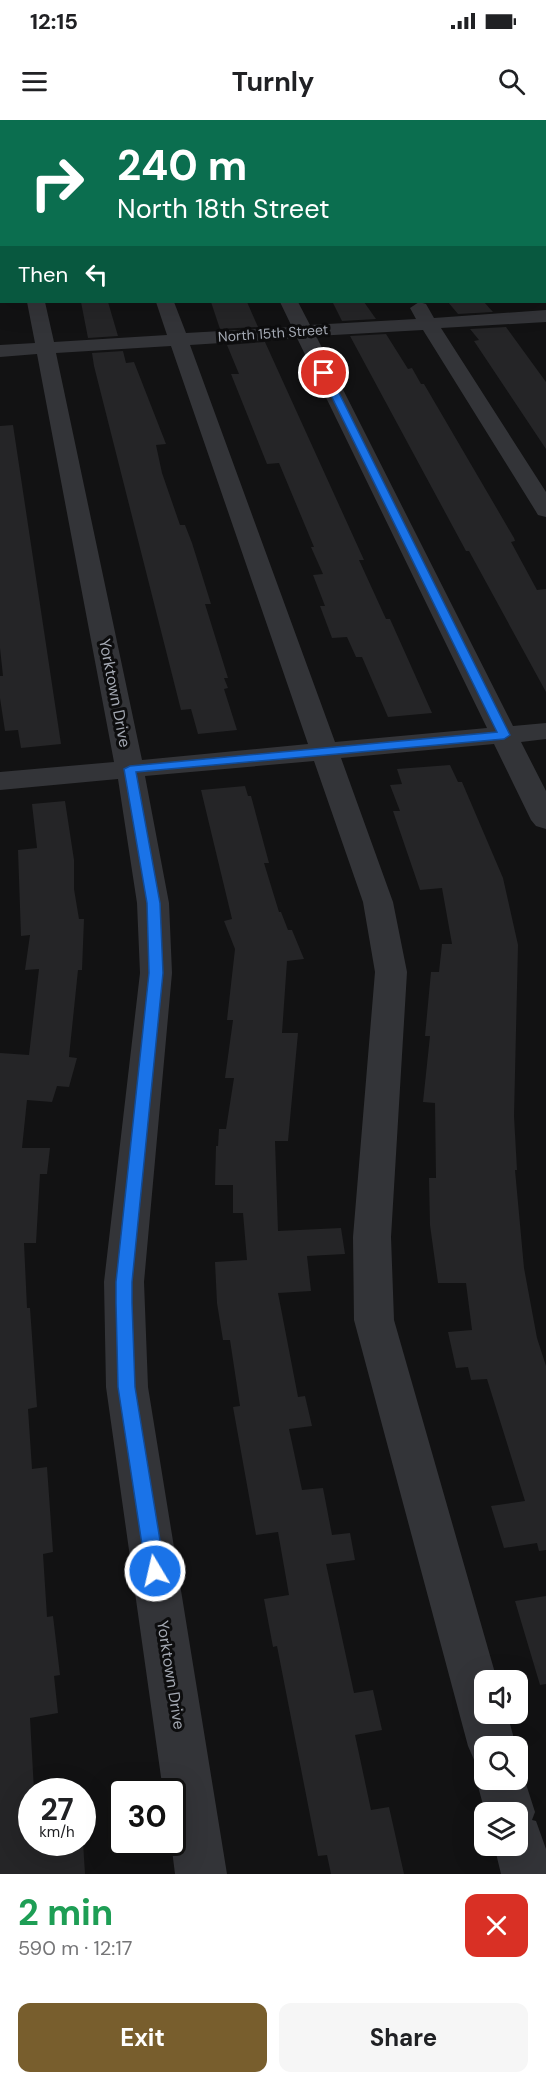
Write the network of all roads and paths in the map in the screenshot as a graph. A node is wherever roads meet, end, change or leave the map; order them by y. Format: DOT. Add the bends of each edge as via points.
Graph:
graph roads {
  1 [pos="36,303"];
  2 [pos="165,303"];
  3 [pos="290,303"];
  4 [pos="415,303"];
  5 [pos="541,314"];
  6 [pos="428,323"];
  7 [pos="303,330"];
  8 [pos="178,339"];
  9 [pos="45,348"];
  10 [pos="0,351"];
  11 [pos="546,510"];
  12 [pos="546,731"];
  13 [pos="504,735"];
  14 [pos="324,752"];
  15 [pos="130,769"];
  16 [pos="0,781"];
  17 [pos="546,820"];
  18 [pos="489,1736"];
  19 [pos="522,1856"];
  20 [pos="201,1874"];
  21 [pos="527,1874"];
  1 -- 9 [label="street, Yorktown Drive"];
  2 -- 8 [label="street"];
  3 -- 7 [label="street"];
  4 -- 6 [label="street"];
  5 -- 6 [label="street, North 15th Street"];
  6 -- 7 [label="street, North 15th Street"];
  6 -- 11 [label="street"];
  7 -- 8 [label="street, North 15th Street"];
  7 -- 13 [label="street"];
  8 -- 9 [label="street, North 15th Street"];
  8 -- 14 [label="street"];
  9 -- 10 [label="street, North 15th Street"];
  9 -- 15 [label="street, Yorktown Drive"];
  12 -- 13 [label="street"];
  13 -- 14 [label="street"];
  13 -- 17 [label="street"];
  14 -- 15 [label="street"];
  14 -- 18 [label="street" via="378,902 391,972 372,1238 374,1320"];
  15 -- 16 [label="street"];
  15 -- 20 [label="street, Yorktown Drive" via="153,903 156,973 124,1282 127,1387"];
  19 -- 21 [label="street"];
}
